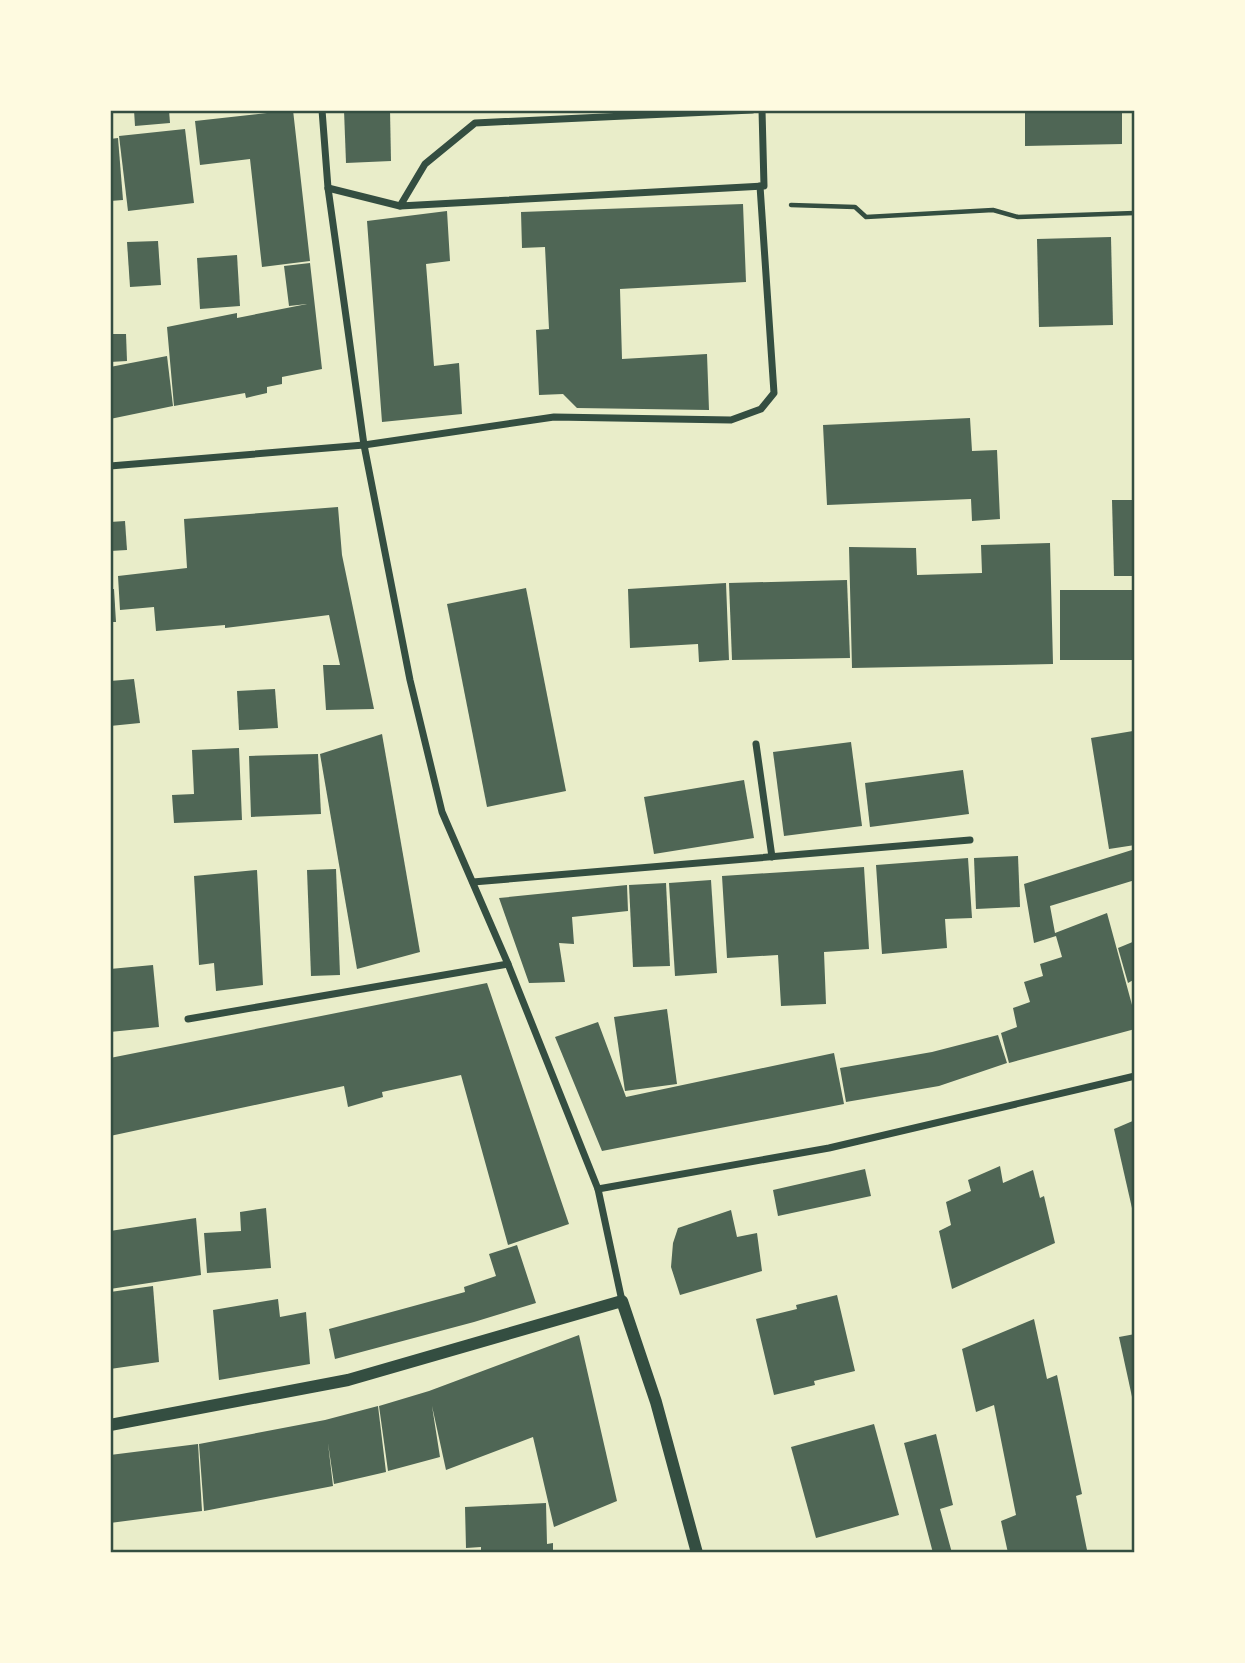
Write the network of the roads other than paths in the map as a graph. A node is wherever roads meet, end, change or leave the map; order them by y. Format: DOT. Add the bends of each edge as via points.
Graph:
graph roads {
  1 [pos="321,110"];
  2 [pos="752,110"];
  3 [pos="762,110"];
  4 [pos="761,186"];
  5 [pos="328,188"];
  6 [pos="400,206"];
  7 [pos="364,445"];
  8 [pos="110,466"];
  9 [pos="756,744"];
  10 [pos="970,840"];
  11 [pos="772,857"];
  12 [pos="473,882"];
  13 [pos="508,964"];
  14 [pos="188,1018"];
  15 [pos="1135,1076"];
  16 [pos="598,1189"];
  17 [pos="622,1301"];
  18 [pos="110,1425"];
  19 [pos="697,1553"];
  1 -- 5 [label="street"];
  2 -- 6 [label="street" via="475,123 425,164"];
  3 -- 4 [label="street"];
  4 -- 6 [label="street"];
  4 -- 7 [label="street" via="774,393 761,409 732,420 554,417"];
  5 -- 6 [label="street"];
  5 -- 7 [label="street"];
  7 -- 8 [label="street"];
  7 -- 12 [label="street" via="410,680 442,812"];
  9 -- 11 [label="street"];
  10 -- 11 [label="street"];
  11 -- 12 [label="street"];
  12 -- 13 [label="street"];
  13 -- 14 [label="street"];
  13 -- 16 [label="street"];
  15 -- 16 [label="street" via="829,1148"];
  16 -- 17 [label="street"];
  17 -- 18 [label="street" via="348,1380"];
  17 -- 19 [label="street" via="656,1402"];
}
